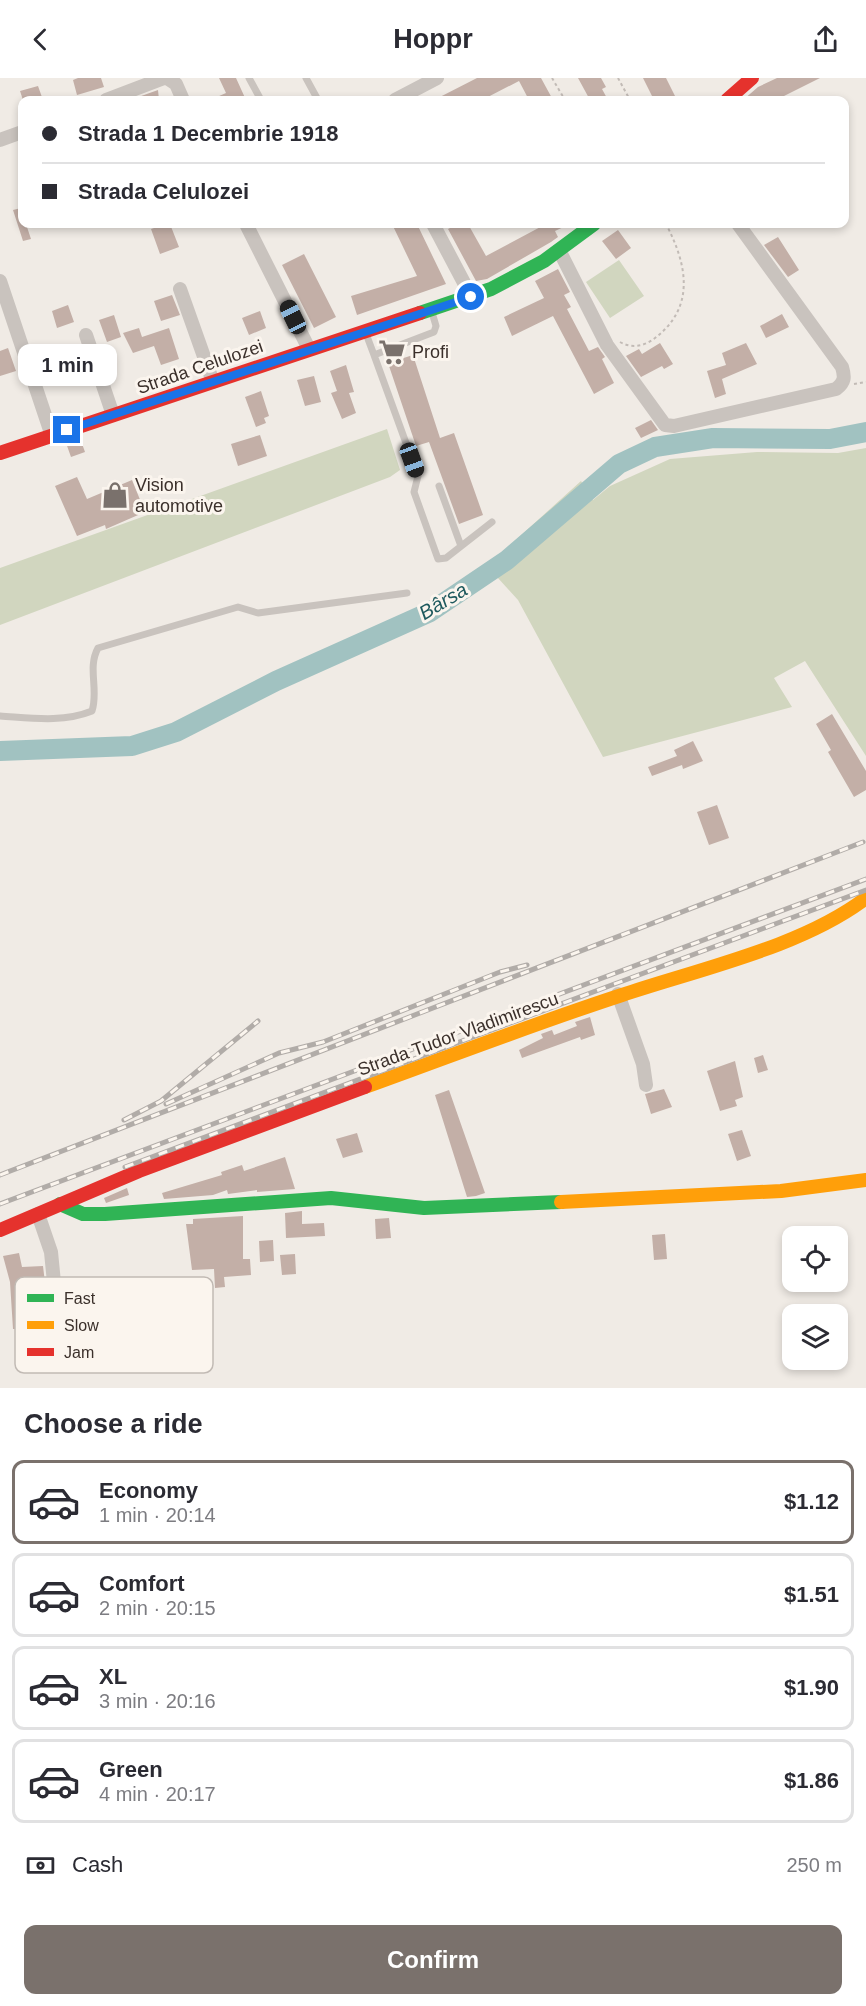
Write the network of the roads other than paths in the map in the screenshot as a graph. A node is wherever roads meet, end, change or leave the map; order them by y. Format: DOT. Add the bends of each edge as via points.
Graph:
graph roads {
  1 [pos="166,78"];
  2 [pos="249,78"];
  3 [pos="306,78"];
  4 [pos="437,78"];
  5 [pos="752,78"];
  6 [pos="132,96"];
  7 [pos="181,96"];
  8 [pos="259,96"];
  9 [pos="316,96"];
  10 [pos="403,96"];
  11 [pos="732,96"];
  12 [pos="18,133"];
  13 [pos="0,140"];
  14 [pos="248,228"];
  15 [pos="435,228"];
  16 [pos="589,228"];
  17 [pos="741,228"];
  18 [pos="559,250"];
  19 [pos="0,282"];
  20 [pos="180,290"];
  21 [pos="471,297"];
  22 [pos="431,309"];
  23 [pos="365,331"];
  24 [pos="86,335"];
  25 [pos="309,349"];
  26 [pos="374,355"];
  27 [pos="213,382"];
  28 [pos="113,415"];
  29 [pos="52,435"];
  30 [pos="0,453"];
  31 [pos="440,486"];
  32 [pos="492,522"];
  33 [pos="461,546"];
  34 [pos="407,593"];
  35 [pos="0,716"];
  36 [pos="866,898"];
  37 [pos="618,994"];
  38 [pos="646,1085"];
  39 [pos="866,1180"];
  40 [pos="60,1204"];
  41 [pos="39,1214"];
  42 [pos="0,1230"];
  43 [pos="53,1277"];
  1 -- 6 [label="street"];
  1 -- 7 [label="street" via="176,84"];
  2 -- 8 [label="lane"];
  3 -- 9 [label="lane"];
  4 -- 10 [label="street"];
  5 -- 11 [label="street"];
  12 -- 13 [label="street"];
  14 -- 25 [label="street"];
  15 -- 21 [label="street"];
  16 -- 18 [label="street, Strada Celulozei"];
  17 -- 18 [label="street" via="842,367 845,377 836,389 674,426 665,425 607,345"];
  18 -- 21 [label="street, Strada Celulozei" via="516,277"];
  19 -- 29 [label="street"];
  20 -- 27 [label="street"];
  21 -- 22 [label="street, Strada Celulozei"];
  22 -- 23 [label="street, Strada Celulozei"];
  22 -- 26 [label="lane" via="436,326 430,335"];
  23 -- 25 [label="street, Strada Celulozei"];
  23 -- 26 [label="lane"];
  24 -- 28 [label="street"];
  25 -- 27 [label="street, Strada Celulozei"];
  26 -- 33 [label="lane" via="418,476 414,492 436,556 441,560"];
  27 -- 28 [label="street, Strada Celulozei"];
  28 -- 29 [label="street, Strada Celulozei"];
  29 -- 30 [label="street, Strada Celulozei"];
  31 -- 33 [label="lane"];
  32 -- 33 [label="lane"];
  34 -- 35 [label="lane" via="258,613 238,607 98,648 93,663 92,711 45,720"];
  36 -- 37 [label="street, Strada Tudor Vladimirescu" via="845,914 798,937"];
  37 -- 38 [label="street" via="643,1064"];
  37 -- 40 [label="street, Strada Tudor Vladimirescu" via="221,1140"];
  39 -- 40 [label="street" via="781,1191 468,1208 310,1199 83,1214"];
  40 -- 41 [label="street, Strada Tudor Vladimirescu"];
  41 -- 42 [label="street, Strada Tudor Vladimirescu"];
  41 -- 43 [label="street" via="51,1252"];
}
